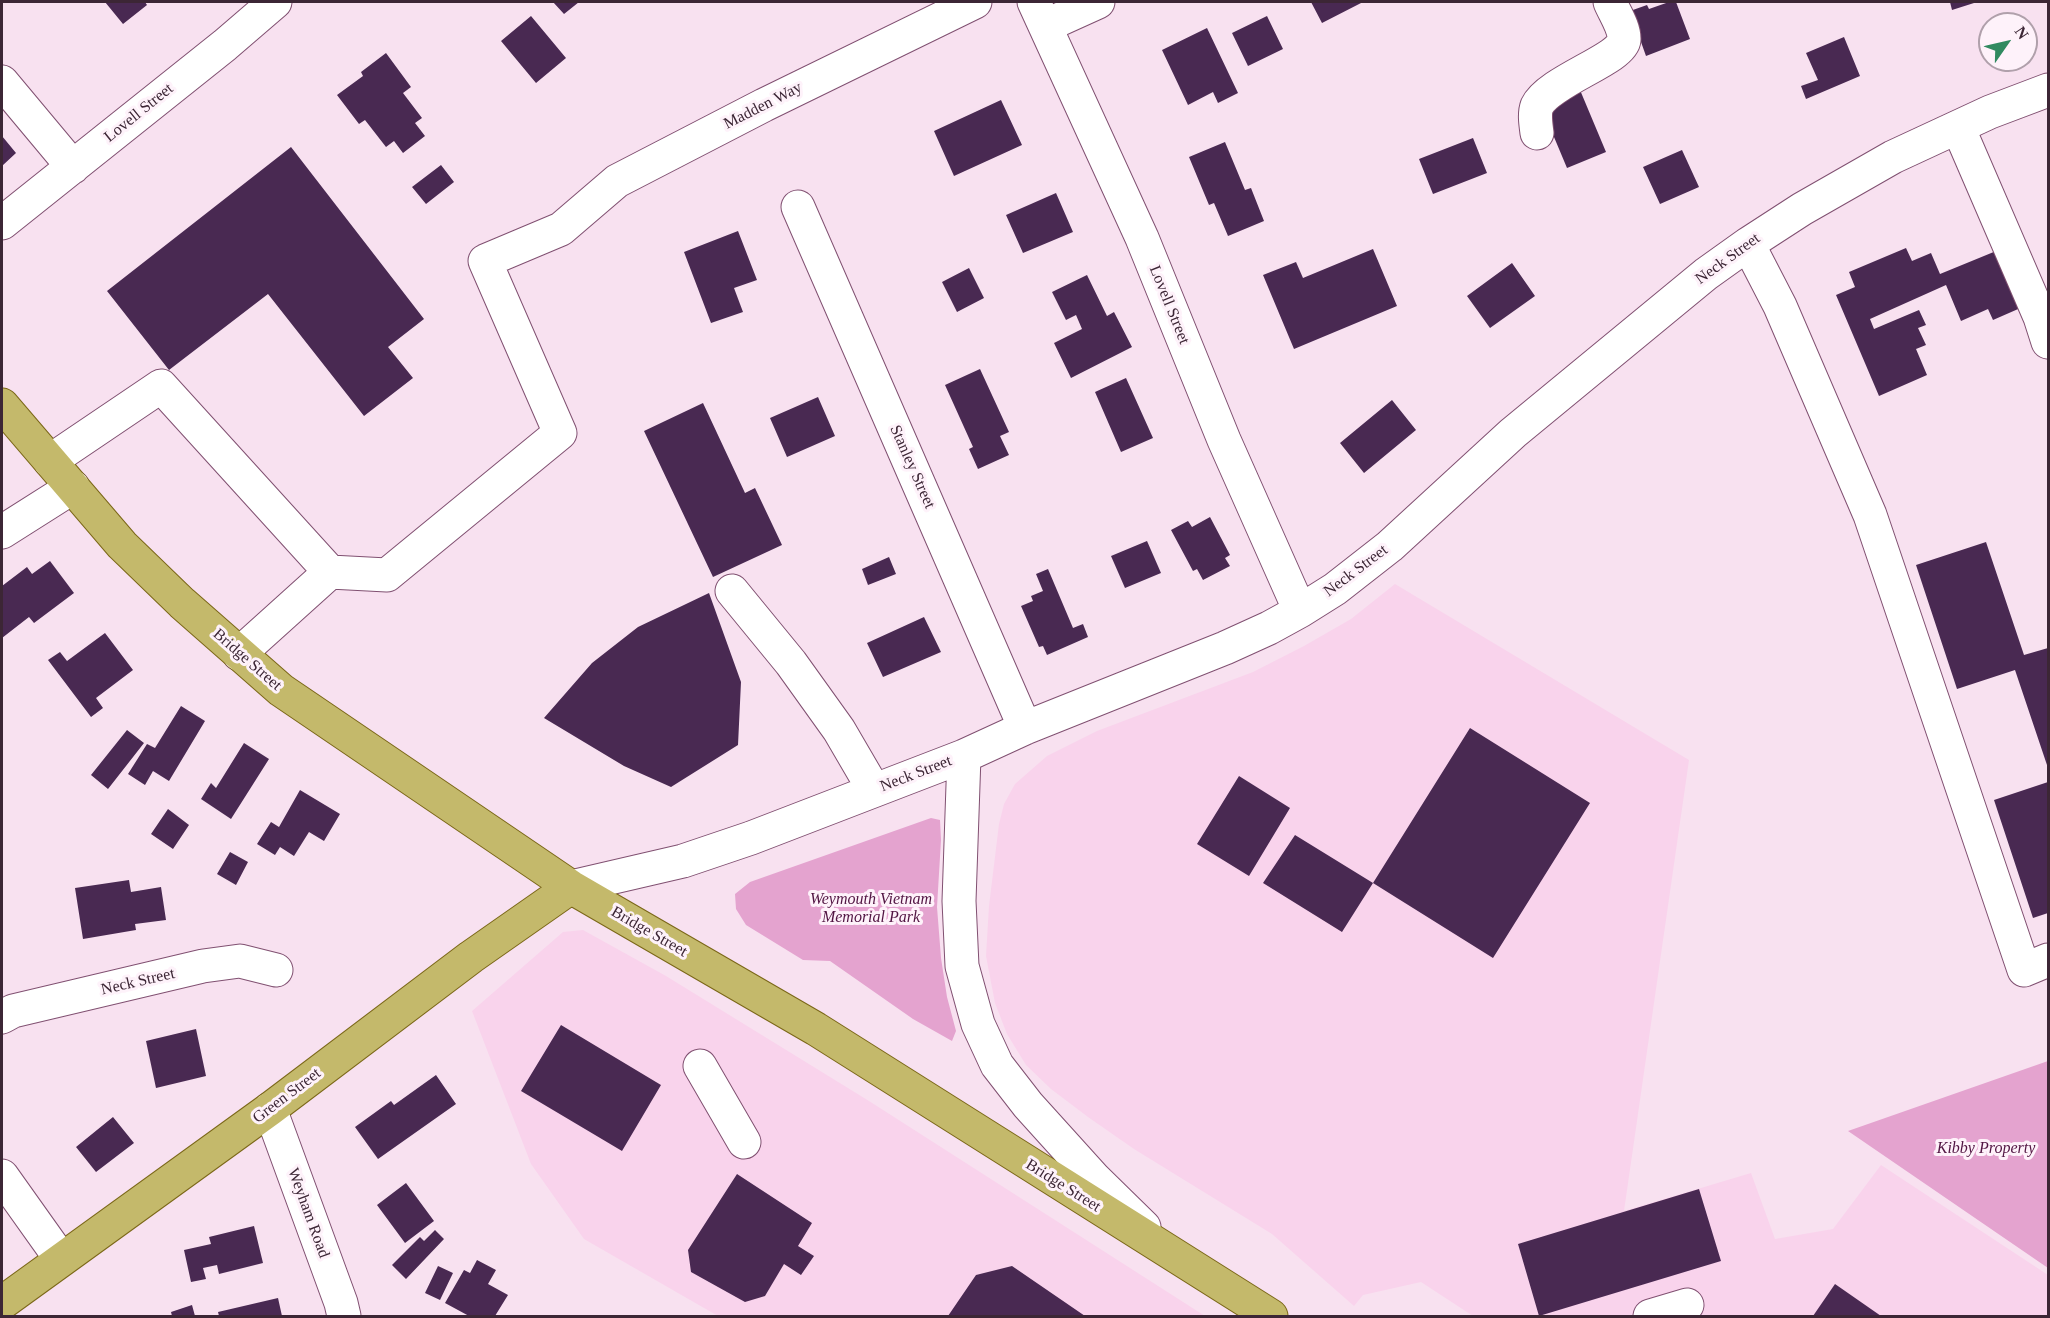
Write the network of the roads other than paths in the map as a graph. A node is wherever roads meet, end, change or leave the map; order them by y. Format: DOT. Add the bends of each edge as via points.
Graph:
graph roads {
  1 [pos="275,2"];
  2 [pos="975,2"];
  3 [pos="1098,2"];
  4 [pos="1610,2"];
  5 [pos="1039,14"];
  6 [pos="2,82"];
  7 [pos="2049,90"];
  8 [pos="1958,127"];
  9 [pos="1537,134"];
  10 [pos="73,166"];
  11 [pos="798,207"];
  12 [pos="2,223"];
  13 [pos="1748,244"];
  14 [pos="2049,342"];
  15 [pos="2,405"];
  16 [pos="50,461"];
  17 [pos="73,487"];
  18 [pos="2,532"];
  19 [pos="330,572"];
  20 [pos="732,591"];
  21 [pos="1300,611"];
  22 [pos="240,654"];
  23 [pos="1025,728"];
  24 [pos="964,756"];
  25 [pos="874,790"];
  26 [pos="571,887"];
  27 [pos="2049,960"];
  28 [pos="276,970"];
  29 [pos="2,1017"];
  30 [pos="700,1066"];
  31 [pos="270,1109"];
  32 [pos="744,1142"];
  33 [pos="2,1176"];
  34 [pos="1175,1257"];
  35 [pos="61,1259"];
  36 [pos="1687,1305"];
  37 [pos="7,1306"];
  38 [pos="346,1312"];
  39 [pos="1271,1317"];
  40 [pos="1650,1317"];
  1 -- 10 [label="street, Lovell Street"];
  2 -- 19 [label="street, Madden Way" via="617,181 561,229 484,261 560,433 387,575"];
  3 -- 5 [label="street"];
  4 -- 9 [label="street" via="1624,34 1624,44 1548,94 1537,106"];
  5 -- 21 [label="street, Lovell Street" via="1142,238 1224,440"];
  6 -- 10 [label="street"];
  7 -- 8 [label="street, Neck Street"];
  8 -- 13 [label="street, Neck Street" via="1893,157"];
  8 -- 14 [label="street"];
  10 -- 12 [label="street, Lovell Street"];
  11 -- 23 [label="street, Stanley Street"];
  13 -- 21 [label="street, Neck Street" via="1513,433 1390,546"];
  13 -- 27 [label="street" via="1780,306 1870,515 2024,970"];
  15 -- 16 [label="main road, Bridge Street"];
  16 -- 17 [label="main road, Bridge Street"];
  16 -- 19 [label="street" via="161,386"];
  17 -- 18 [label="street"];
  17 -- 22 [label="main road, Bridge Street" via="122,544"];
  19 -- 22 [label="street"];
  20 -- 25 [label="street" via="839,730"];
  21 -- 23 [label="street, Neck Street" via="1225,648"];
  22 -- 26 [label="main road, Bridge Street" via="280,690"];
  23 -- 24 [label="street, Neck Street"];
  24 -- 25 [label="street, Neck Street"];
  24 -- 34 [label="street" via="961,956 978,1024 997,1065 1028,1105 1094,1178"];
  25 -- 26 [label="street, Neck Street" via="683,861"];
  26 -- 31 [label="main road, Green Street" via="471,957"];
  26 -- 34 [label="main road, Bridge Street" via="816,1029"];
  28 -- 29 [label="street, Neck Street" via="240,961 203,966"];
  30 -- 32 [label="street"];
  31 -- 35 [label="main road, Green Street"];
  31 -- 38 [label="street, Weyham Road"];
  33 -- 35 [label="street"];
  34 -- 39 [label="main road, Bridge Street"];
  35 -- 37 [label="main road, Green Street"];
  36 -- 40 [label="street"];
}
